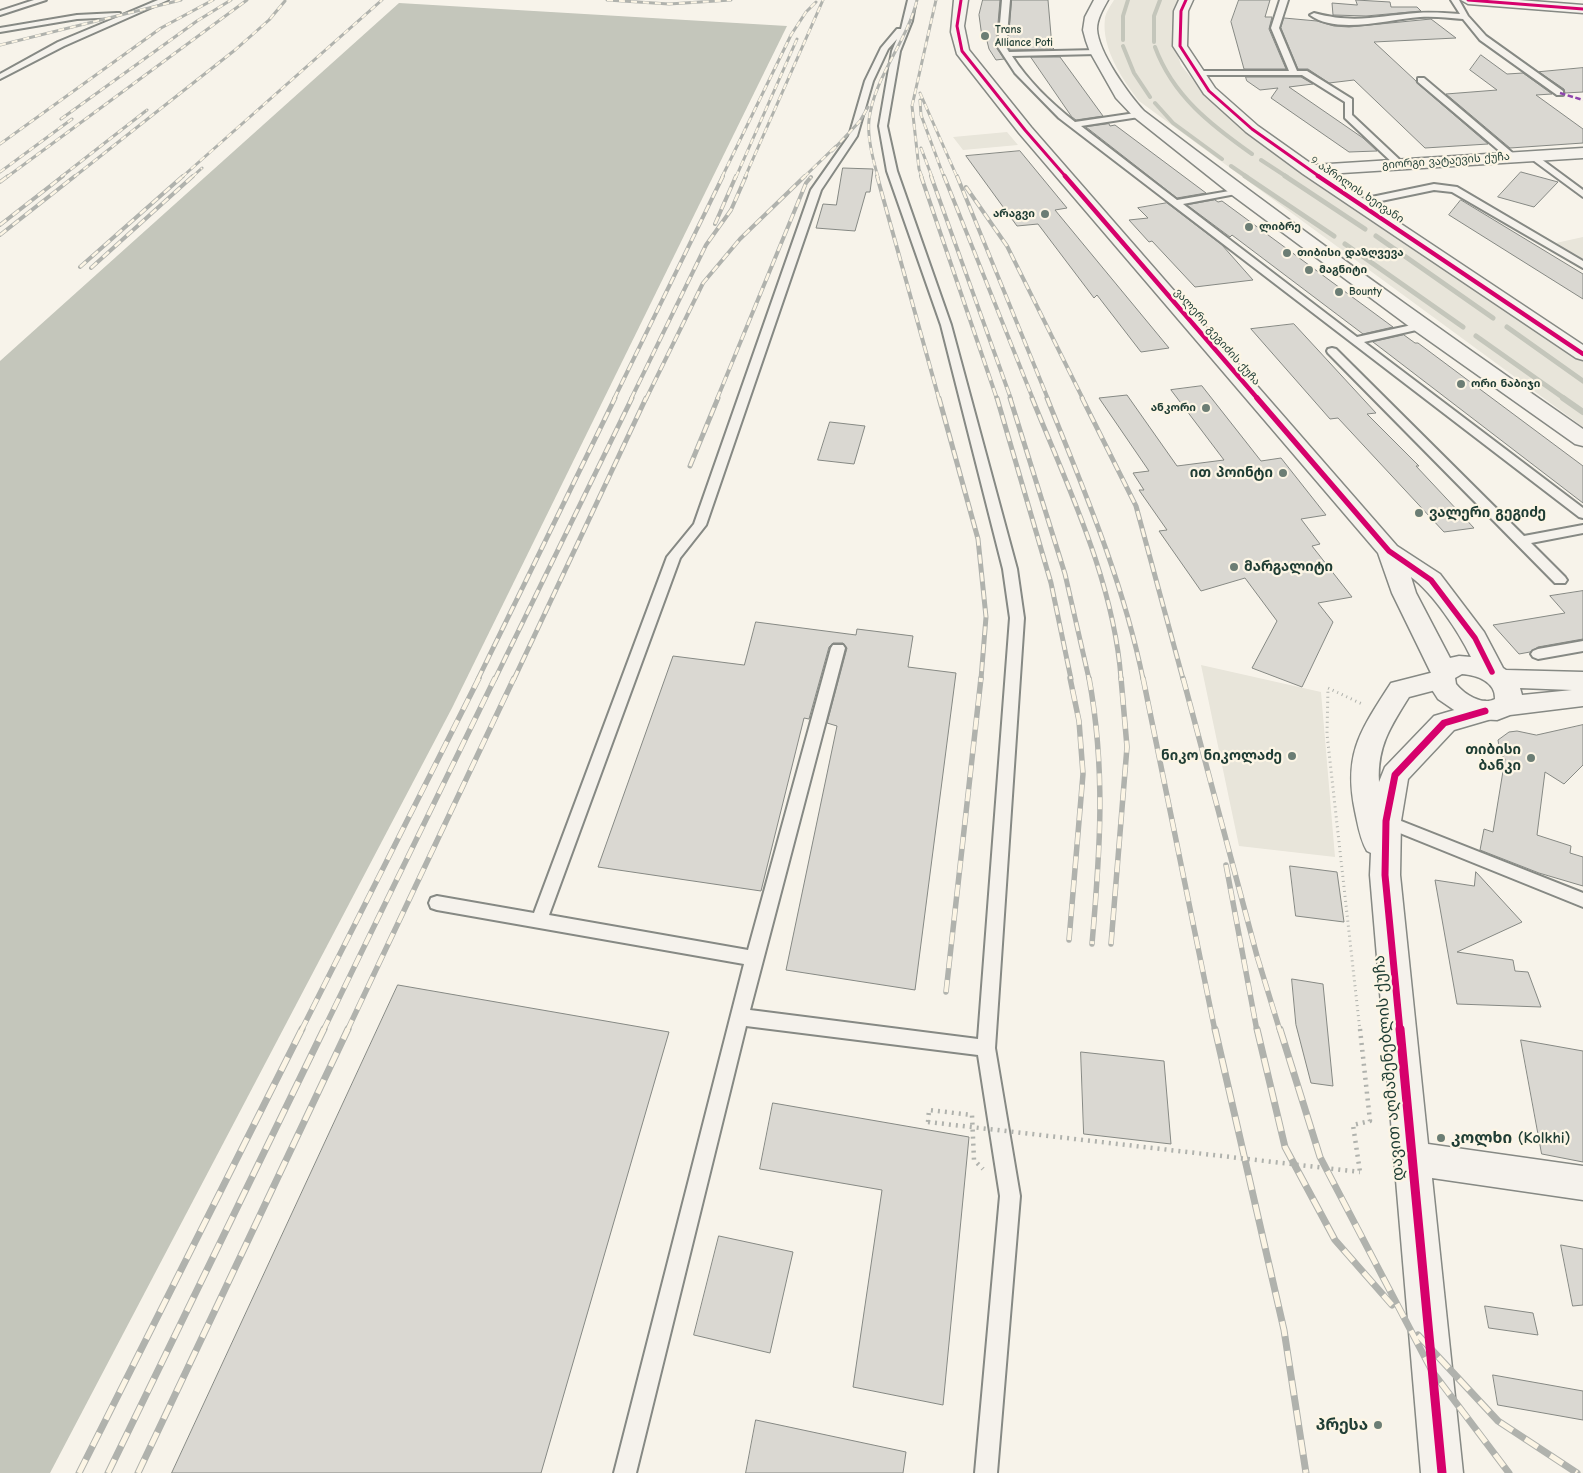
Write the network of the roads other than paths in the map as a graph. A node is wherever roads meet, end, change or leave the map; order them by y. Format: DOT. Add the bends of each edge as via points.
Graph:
graph roads {
  1 [pos="42,0"];
  2 [pos="164,0"];
  3 [pos="912,0"];
  4 [pos="961,0"];
  5 [pos="1006,0"];
  6 [pos="1101,0"];
  7 [pos="1186,0"];
  8 [pos="1284,0"];
  9 [pos="1455,0"];
  10 [pos="1475,0"];
  11 [pos="1583,10"];
  12 [pos="0,13"];
  13 [pos="125,15"];
  14 [pos="1314,15"];
  15 [pos="1465,17"];
  16 [pos="908,21"];
  17 [pos="0,30"];
  18 [pos="1097,52"];
  19 [pos="1007,54"];
  20 [pos="1294,72"];
  21 [pos="1197,73"];
  22 [pos="0,77"];
  23 [pos="1421,80"];
  24 [pos="1560,93"];
  25 [pos="1138,114"];
  26 [pos="1073,125"];
  27 [pos="1583,153"];
  28 [pos="1533,156"];
  29 [pos="1512,157"];
  30 [pos="1399,164"];
  31 [pos="1309,170"];
  32 [pos="1238,191"];
  33 [pos="1583,194"];
  34 [pos="1174,203"];
  35 [pos="1357,203"];
  36 [pos="1583,267"];
  37 [pos="1420,326"];
  38 [pos="1355,341"];
  39 [pos="1332,351"];
  40 [pos="1583,354"];
  41 [pos="1583,439"];
  42 [pos="1583,514"];
  43 [pos="1583,529"];
  44 [pos="1521,541"];
  45 [pos="1389,551"];
  46 [pos="1560,580"];
  47 [pos="1583,646"];
  48 [pos="838,648"];
  49 [pos="1538,654"];
  50 [pos="1443,675"];
  51 [pos="1497,676"];
  52 [pos="1583,681"];
  53 [pos="1583,696"];
  54 [pos="1495,709"];
  55 [pos="1386,821"];
  56 [pos="1385,875"];
  57 [pos="1583,900"];
  58 [pos="437,903"];
  59 [pos="539,921"];
  60 [pos="754,958"];
  61 [pos="741,1017"];
  62 [pos="986,1048"];
  63 [pos="1412,1158"];
  64 [pos="1583,1183"];
  65 [pos="626,1473"];
  66 [pos="986,1473"];
  67 [pos="1442,1473"];
  1 -- 12 [label="lane"];
  2 -- 13 [label="lane"];
  3 -- 16 [label="lane"];
  4 -- 45 [label="street, ვალერი გეგიძის ქუჩა" via="956,27 962,51 1031,138"];
  5 -- 19 [label="lane" via="1002,47"];
  6 -- 18 [label="street" via="1092,17 1090,30"];
  7 -- 21 [label="street, 9 აპრილის ხეივანი" via="1180,11 1180,46"];
  8 -- 20 [label="lane" via="1274,28"];
  9 -- 15 [label="lane"];
  10 -- 11 [label="street"];
  13 -- 17 [label="lane" via="77,17"];
  13 -- 22 [label="lane"];
  14 -- 15 [label="lane" via="1357,22 1420,15"];
  15 -- 24 [label="lane" via="1482,38"];
  16 -- 59 [label="lane" via="885,48 869,81 854,136 816,190 700,524 674,557"];
  16 -- 62 [label="lane" via="896,51 883,126 892,171 946,325 1010,569 1017,618"];
  18 -- 19 [label="lane"];
  18 -- 25 [label="street" via="1124,98"];
  19 -- 26 [label="lane" via="1018,71"];
  20 -- 21 [label="lane"];
  20 -- 30 [label="lane" via="1304,73 1349,102 1348,116"];
  21 -- 31 [label="street, 9 აპრილის ხეივანი" via="1209,91 1252,129"];
  23 -- 29 [label="lane"];
  25 -- 26 [label="lane"];
  25 -- 32 [label="street"];
  26 -- 34 [label="lane"];
  27 -- 28 [label="street, გიორგი ვატაევის ქუჩა"];
  28 -- 29 [label="street, გიორგი ვატაევის ქუჩა"];
  28 -- 33 [label="lane"];
  29 -- 30 [label="street, გიორგი ვატაევის ქუჩა"];
  30 -- 31 [label="street, გიორგი ვატაევის ქუჩა"];
  31 -- 35 [label="street, 9 აპრილის ხეივანი"];
  32 -- 34 [label="lane"];
  32 -- 37 [label="street"];
  34 -- 38 [label="lane"];
  35 -- 36 [label="lane" via="1434,187 1454,188"];
  35 -- 40 [label="street, 9 აპრილის ხეივანი"];
  37 -- 38 [label="lane"];
  37 -- 41 [label="street"];
  38 -- 42 [label="lane"];
  39 -- 44 [label="lane"];
  43 -- 44 [label="lane"];
  44 -- 46 [label="lane"];
  45 -- 50 [label="street, ვალერი გეგიძის ქუჩა" via="1404,593"];
  45 -- 51 [label="street, ვალერი გეგიძის ქუჩა" via="1431,580 1475,638"];
  47 -- 49 [label="lane"];
  48 -- 60 [label="lane"];
  50 -- 51 [label="street, დავით აღმაშენებლის ქუჩა" via="1450,668 1465,665"];
  50 -- 54 [label="street, ვალერი გეგიძის ქუჩა" via="1443,688 1460,704"];
  50 -- 56 [label="street, დავით აღმაშენებლის ქუჩა" via="1400,690 1371,738 1364,769 1366,797"];
  51 -- 52 [label="street"];
  51 -- 54 [label="street, ვალერი გეგიძის ქუჩა" via="1508,686 1510,694 1509,701"];
  53 -- 54 [label="street, დავით აღმაშენებლის ქუჩა"];
  54 -- 55 [label="street, დავით აღმაშენებლის ქუჩა" via="1444,723 1395,774"];
  55 -- 56 [label="street, დავით აღმაშენებლის ქუჩა"];
  55 -- 57 [label="lane"];
  56 -- 63 [label="street, დავით აღმაშენებლის ქუჩა"];
  58 -- 59 [label="lane"];
  59 -- 60 [label="lane"];
  60 -- 61 [label="lane"];
  61 -- 62 [label="lane"];
  61 -- 65 [label="lane"];
  62 -- 66 [label="lane" via="1010,1196"];
  63 -- 64 [label="street"];
  63 -- 67 [label="street, დავით აღმაშენებლის ქუჩა"];
}
